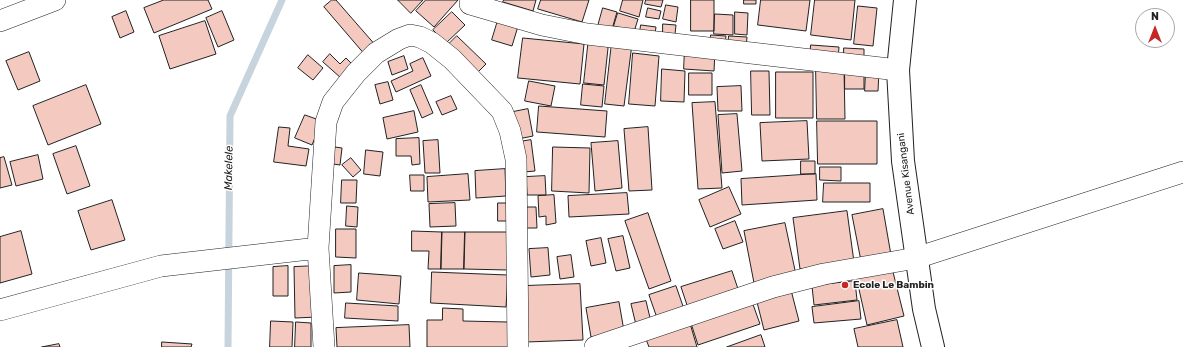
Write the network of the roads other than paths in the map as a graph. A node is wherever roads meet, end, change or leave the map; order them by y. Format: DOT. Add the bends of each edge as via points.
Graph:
graph roads {
  1 [pos="55,0"];
  2 [pos="905,0"];
  3 [pos="470,4"];
  4 [pos="0,21"];
  5 [pos="898,70"];
  6 [pos="1183,172"];
  7 [pos="318,248"];
  8 [pos="916,258"];
  9 [pos="0,310"];
  10 [pos="324,347"];
  11 [pos="518,347"];
  12 [pos="595,347"];
  13 [pos="933,347"];
  1 -- 4 [label="street"];
  2 -- 5 [label="street, Avenue Kisangani"];
  3 -- 5 [label="street" via="542,25 587,34"];
  5 -- 8 [label="street, Avenue Kisangani" via="903,161"];
  6 -- 8 [label="street"];
  7 -- 9 [label="street" via="162,266"];
  7 -- 10 [label="street"];
  7 -- 11 [label="street" via="326,122 333,102 376,53 410,35 420,37 452,59 502,111 510,131 516,159"];
  8 -- 12 [label="street" via="798,279"];
  8 -- 13 [label="street, Avenue Kisangani"];
}
